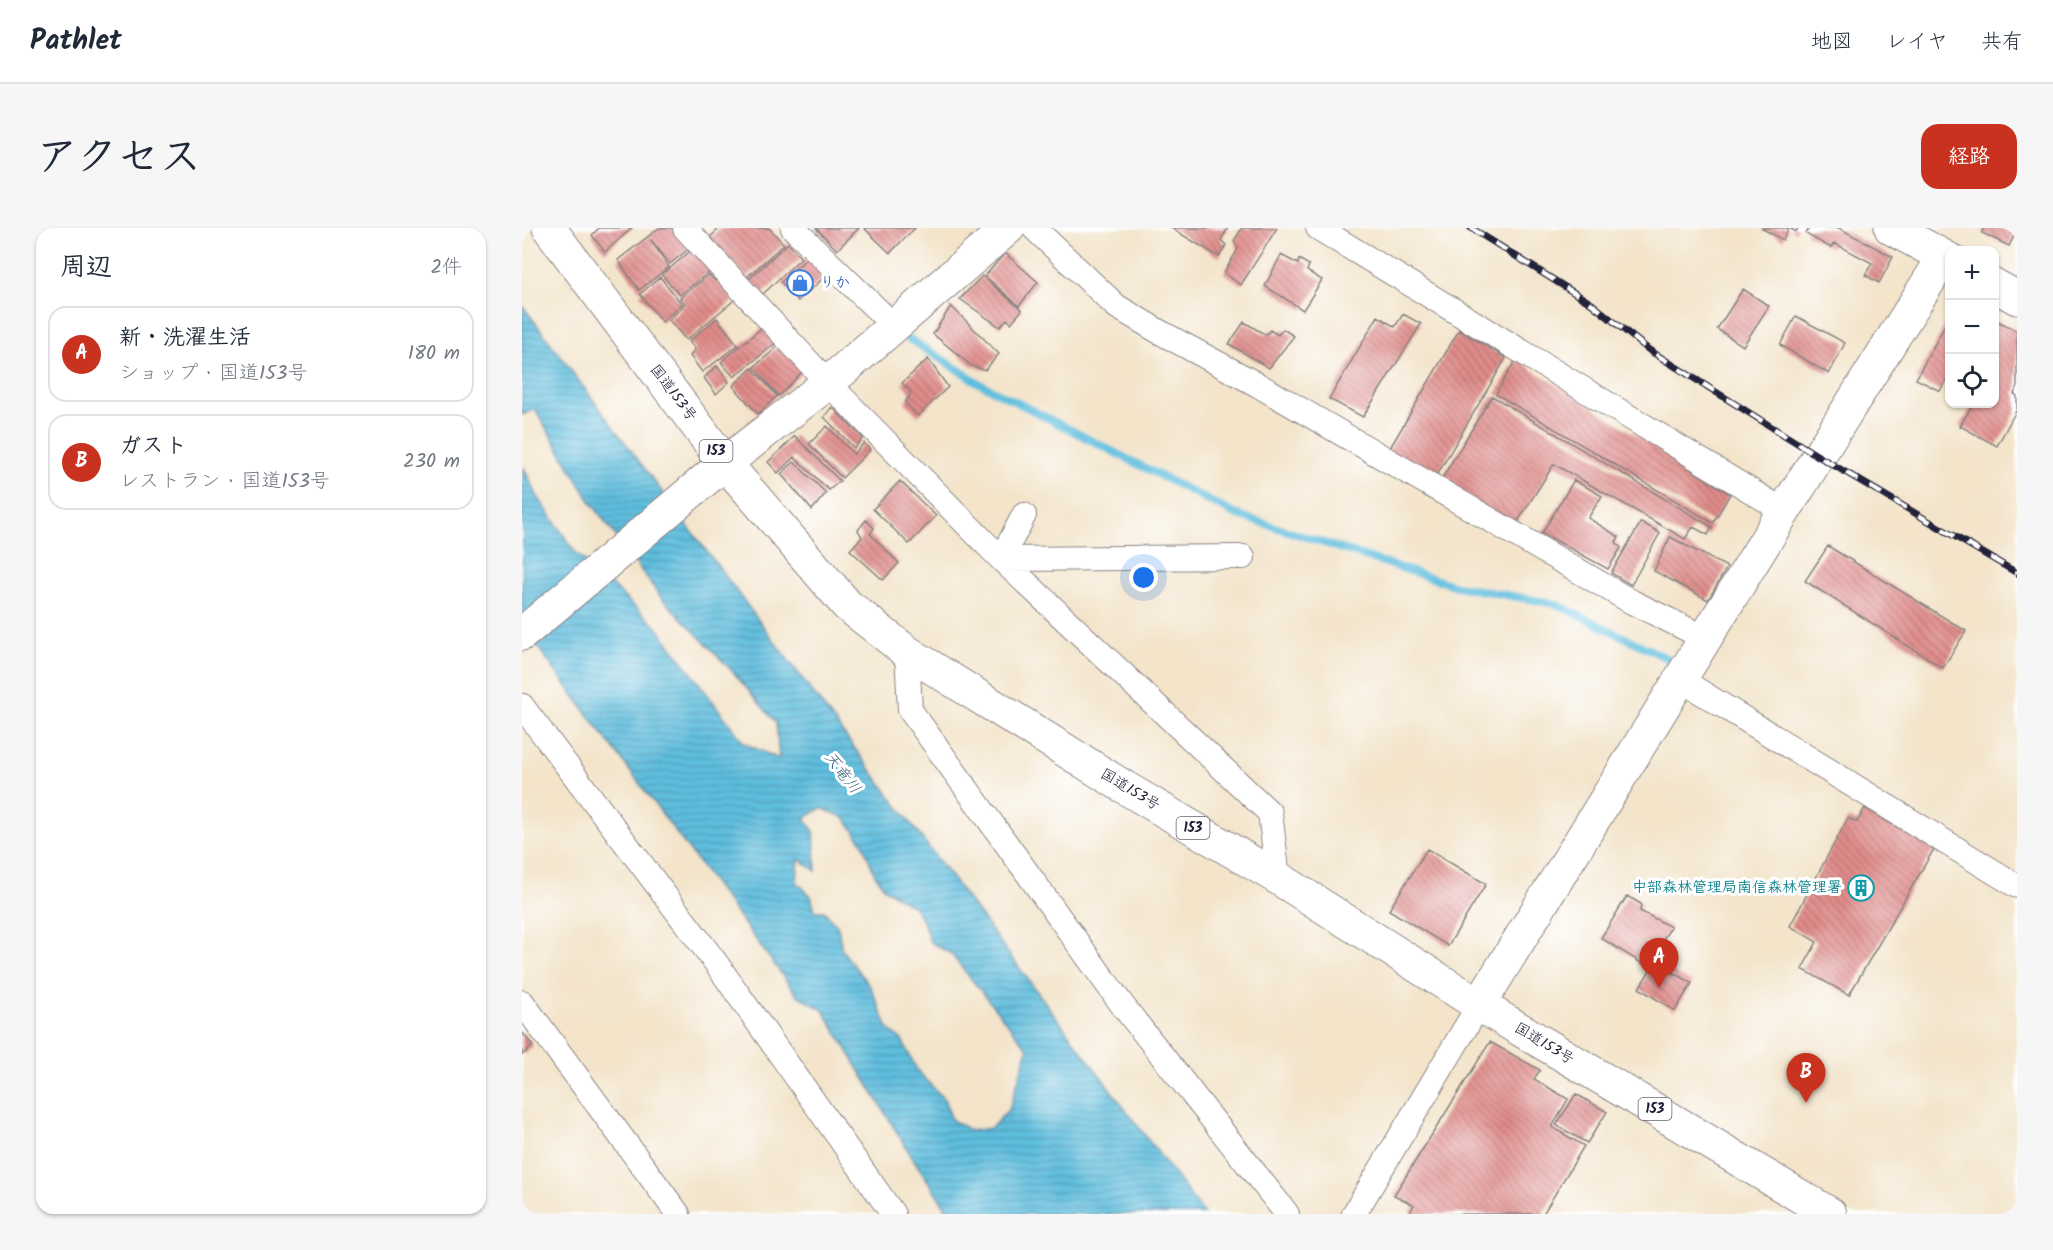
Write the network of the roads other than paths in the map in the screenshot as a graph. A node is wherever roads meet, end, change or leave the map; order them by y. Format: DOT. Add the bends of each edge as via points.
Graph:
graph roads {
  1 [pos="549,228"];
  2 [pos="685,228"];
  3 [pos="792,228"];
  4 [pos="1008,228"];
  5 [pos="1034,228"];
  6 [pos="1318,228"];
  7 [pos="1891,228"];
  8 [pos="1945,258"];
  9 [pos="1945,262"];
  10 [pos="1999,287"];
  11 [pos="2017,298"];
  12 [pos="893,326"];
  13 [pos="828,383"];
  14 [pos="725,463"];
  15 [pos="1784,511"];
  16 [pos="1024,515"];
  17 [pos="1243,557"];
  18 [pos="1001,559"];
  19 [pos="522,634"];
  20 [pos="1707,639"];
  21 [pos="907,652"];
  22 [pos="1681,680"];
  23 [pos="522,706"];
  24 [pos="1278,878"];
  25 [pos="2017,886"];
  26 [pos="522,1002"];
  27 [pos="1479,1005"];
  28 [pos="678,1214"];
  29 [pos="893,1214"];
  30 [pos="1287,1214"];
  31 [pos="1354,1214"];
  32 [pos="1830,1214"];
  1 -- 14 [label="main road, 国道153号 / 153"];
  2 -- 13 [label="street"];
  3 -- 12 [label="street"];
  4 -- 12 [label="main road"];
  5 -- 20 [label="street" via="1116,306 1158,332 1258,385 1632,602"];
  6 -- 15 [label="street"];
  7 -- 8 [label="main road"];
  9 -- 15 [label="main road"];
  10 -- 11 [label="main road"];
  12 -- 13 [label="main road"];
  13 -- 14 [label="main road"];
  13 -- 18 [label="street"];
  14 -- 19 [label="main road"];
  14 -- 21 [label="main road, 国道153号 / 153" via="847,605"];
  15 -- 20 [label="main road"];
  16 -- 18 [label="street"];
  17 -- 18 [label="street"];
  18 -- 24 [label="street" via="1270,813"];
  20 -- 22 [label="main road"];
  21 -- 24 [label="main road, 国道153号 / 153"];
  21 -- 30 [label="street" via="910,710 1123,1006"];
  22 -- 25 [label="street"];
  22 -- 27 [label="main road"];
  23 -- 29 [label="street" via="717,963"];
  24 -- 27 [label="main road, 国道153号 / 153"];
  26 -- 28 [label="street"];
  27 -- 31 [label="street"];
  27 -- 32 [label="main road, 国道153号 / 153"];
}
